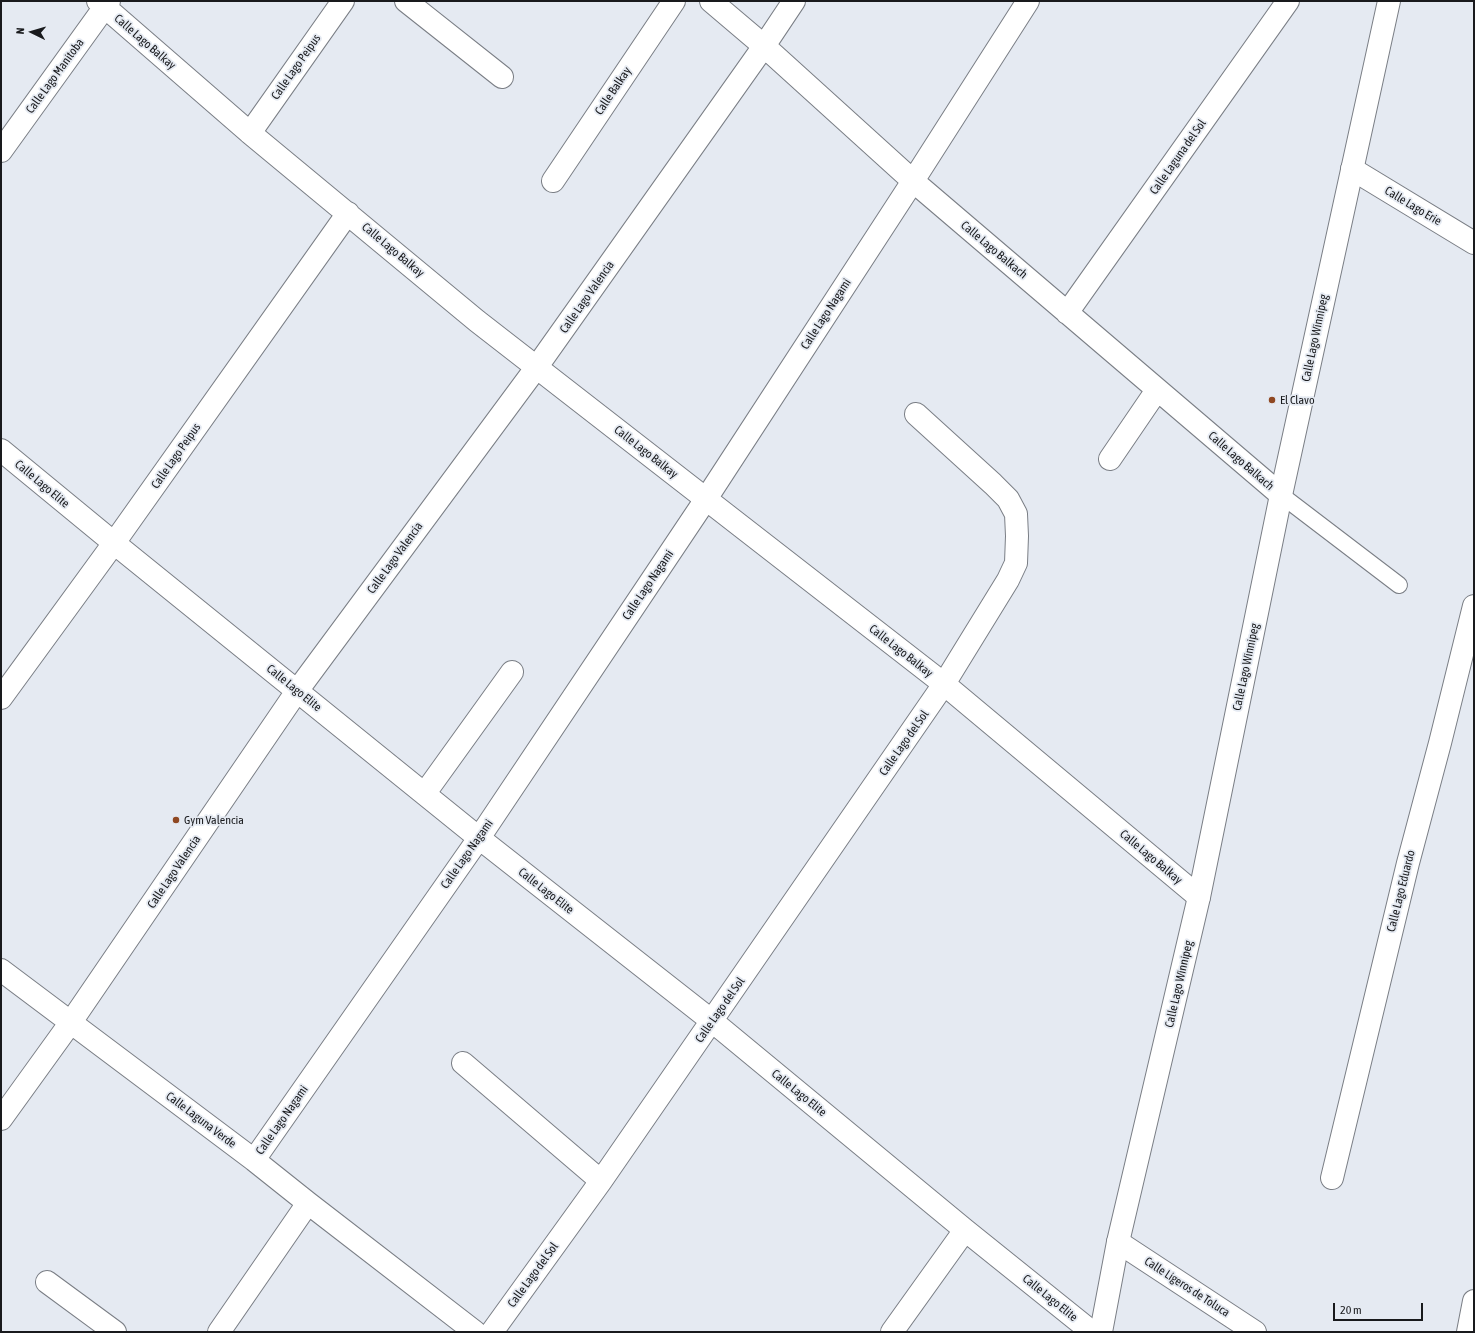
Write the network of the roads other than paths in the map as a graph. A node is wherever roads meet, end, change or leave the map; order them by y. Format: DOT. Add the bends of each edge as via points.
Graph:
graph roads {
  1 [pos="343,1"];
  2 [pos="406,1"];
  3 [pos="674,1"];
  4 [pos="711,1"];
  5 [pos="794,1"];
  6 [pos="1028,1"];
  7 [pos="1288,1"];
  8 [pos="1389,1"];
  9 [pos="104,3"];
  10 [pos="764,46"];
  11 [pos="502,77"];
  12 [pos="250,133"];
  13 [pos="1,152"];
  14 [pos="1352,169"];
  15 [pos="553,181"];
  16 [pos="913,181"];
  17 [pos="348,213"];
  18 [pos="1474,243"];
  19 [pos="1068,313"];
  20 [pos="536,368"];
  21 [pos="1157,390"];
  22 [pos="916,414"];
  23 [pos="1,450"];
  24 [pos="1110,459"];
  25 [pos="1281,495"];
  26 [pos="706,499"];
  27 [pos="114,543"];
  28 [pos="1399,585"];
  29 [pos="1474,606"];
  30 [pos="512,672"];
  31 [pos="944,684"];
  32 [pos="297,691"];
  33 [pos="1,698"];
  34 [pos="425,794"];
  35 [pos="479,838"];
  36 [pos="1199,897"];
  37 [pos="1,970"];
  38 [pos="71,1022"];
  39 [pos="712,1022"];
  40 [pos="463,1063"];
  41 [pos="1,1118"];
  42 [pos="254,1160"];
  43 [pos="1332,1178"];
  44 [pos="601,1181"];
  45 [pos="308,1203"];
  46 [pos="965,1230"];
  47 [pos="1118,1242"];
  48 [pos="47,1282"];
  49 [pos="1474,1301"];
  50 [pos="115,1332"];
  51 [pos="220,1332"];
  52 [pos="475,1332"];
  53 [pos="492,1332"];
  54 [pos="892,1332"];
  55 [pos="1092,1332"];
  56 [pos="1101,1332"];
  57 [pos="1255,1332"];
  58 [pos="1468,1332"];
  1 -- 12 [label="street, Calle Lago Peipus"];
  2 -- 11 [label="street"];
  3 -- 15 [label="street, Calle Balkay"];
  4 -- 10 [label="street, Calle Lago Balkach"];
  5 -- 10 [label="street, Calle Lago Valencia"];
  6 -- 16 [label="street, Calle Lago Nagami"];
  7 -- 19 [label="street, Calle Laguna del Sol"];
  8 -- 14 [label="street, Calle Lago Winnipeg"];
  9 -- 12 [label="street, Calle Lago Balkay"];
  9 -- 13 [label="street, Calle Lago Manitoba"];
  10 -- 16 [label="street, Calle Lago Balkach"];
  10 -- 20 [label="street, Calle Lago Valencia"];
  12 -- 17 [label="street, Calle Lago Balkay"];
  14 -- 18 [label="street, Calle Lago Erie"];
  14 -- 25 [label="street, Calle Lago Winnipeg"];
  16 -- 19 [label="street, Calle Lago Balkach"];
  16 -- 26 [label="street, Calle Lago Nagami"];
  17 -- 20 [label="street, Calle Lago Balkay"];
  17 -- 27 [label="street, Calle Lago Peipus"];
  19 -- 21 [label="street, Calle Lago Balkach"];
  20 -- 26 [label="street, Calle Lago Balkay"];
  20 -- 32 [label="street, Calle Lago Valencia"];
  21 -- 24 [label="street"];
  21 -- 25 [label="street, Calle Lago Balkach"];
  22 -- 31 [label="street, Calle Lago del Sol" via="1008,499 1016,514 1016,563"];
  23 -- 27 [label="street, Calle Lago Elite"];
  25 -- 28 [label="lane"];
  25 -- 36 [label="street, Calle Lago Winnipeg"];
  26 -- 31 [label="street, Calle Lago Balkay"];
  26 -- 35 [label="street, Calle Lago Nagami"];
  27 -- 32 [label="street, Calle Lago Elite"];
  27 -- 33 [label="street, Calle Lago Peipus"];
  29 -- 43 [label="street, Calle Lago Eduardo" via="1408,863"];
  30 -- 34 [label="street"];
  31 -- 36 [label="street, Calle Lago Balkay"];
  31 -- 39 [label="street, Calle Lago del Sol"];
  32 -- 34 [label="street, Calle Lago Elite"];
  32 -- 38 [label="street, Calle Lago Valencia"];
  34 -- 35 [label="street, Calle Lago Elite"];
  35 -- 39 [label="street, Calle Lago Elite"];
  35 -- 42 [label="street, Calle Lago Nagami"];
  36 -- 47 [label="street, Calle Lago Winnipeg"];
  37 -- 38 [label="street, Calle Laguna Verde"];
  38 -- 41 [label="street, Calle Lago Valencia"];
  38 -- 42 [label="street, Calle Laguna Verde"];
  39 -- 44 [label="street, Calle Lago del Sol"];
  39 -- 46 [label="street, Calle Lago Elite"];
  40 -- 44 [label="street"];
  42 -- 45 [label="street, Calle Laguna Verde"];
  44 -- 53 [label="street, Calle Lago del Sol"];
  45 -- 51 [label="street"];
  45 -- 52 [label="street, Calle Laguna Verde"];
  46 -- 54 [label="street"];
  46 -- 55 [label="street, Calle Lago Elite"];
  47 -- 56 [label="street, Calle Lago Winnipeg"];
  47 -- 57 [label="street, Calle Ligeros de Toluca"];
  48 -- 50 [label="street"];
  49 -- 58 [label="street"];
}
